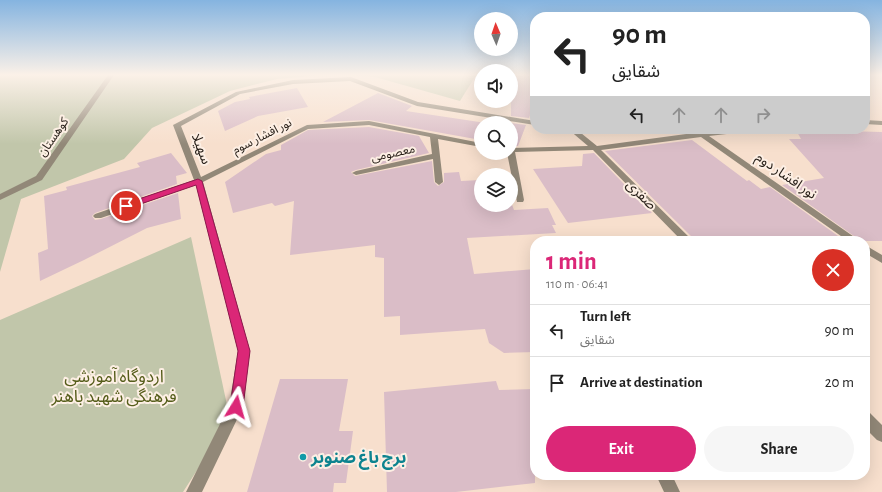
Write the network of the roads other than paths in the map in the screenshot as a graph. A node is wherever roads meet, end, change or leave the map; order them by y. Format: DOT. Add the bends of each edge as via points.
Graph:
graph roads {
  1 [pos="95,98"];
  2 [pos="229,98"];
  3 [pos="401,98"];
  4 [pos="530,122"];
  5 [pos="870,122"];
  6 [pos="882,123"];
  7 [pos="578,134"];
  8 [pos="701,134"];
  9 [pos="434,136"];
  10 [pos="474,144"];
  11 [pos="595,148"];
  12 [pos="518,150"];
  13 [pos="436,156"];
  14 [pos="512,160"];
  15 [pos="356,172"];
  16 [pos="198,181"];
  17 [pos="438,182"];
  18 [pos="0,197"];
  19 [pos="520,200"];
  20 [pos="98,216"];
  21 [pos="683,236"];
  22 [pos="848,236"];
  23 [pos="870,252"];
  24 [pos="882,260"];
  25 [pos="870,423"];
  26 [pos="882,435"];
  27 [pos="666,480"];
  28 [pos="194,492"];
  29 [pos="672,492"];
  1 -- 18 [label="street, کوهستان" via="39,178"];
  2 -- 16 [label="street, سهیلا" via="177,125"];
  3 -- 4 [label="street, سهیلا" via="417,104"];
  5 -- 6 [label="street"];
  7 -- 11 [label="street"];
  8 -- 11 [label="street"];
  8 -- 22 [label="street, نور افشار دوم"];
  9 -- 10 [label="street, نور افشار سوم"];
  9 -- 13 [label="street, معصومی"];
  9 -- 16 [label="street, نور افشار سوم" via="369,124 307,127"];
  11 -- 12 [label="street"];
  11 -- 21 [label="street, صفری"];
  13 -- 15 [label="street, معصومی"];
  13 -- 17 [label="street, معصومی"];
  14 -- 19 [label="street"];
  16 -- 20 [label="street, نور افشار سوم"];
  16 -- 28 [label="street, سهیلا" via="244,351 236,407"];
  23 -- 24 [label="street"];
  25 -- 26 [label="street"];
  27 -- 29 [label="street"];
}
